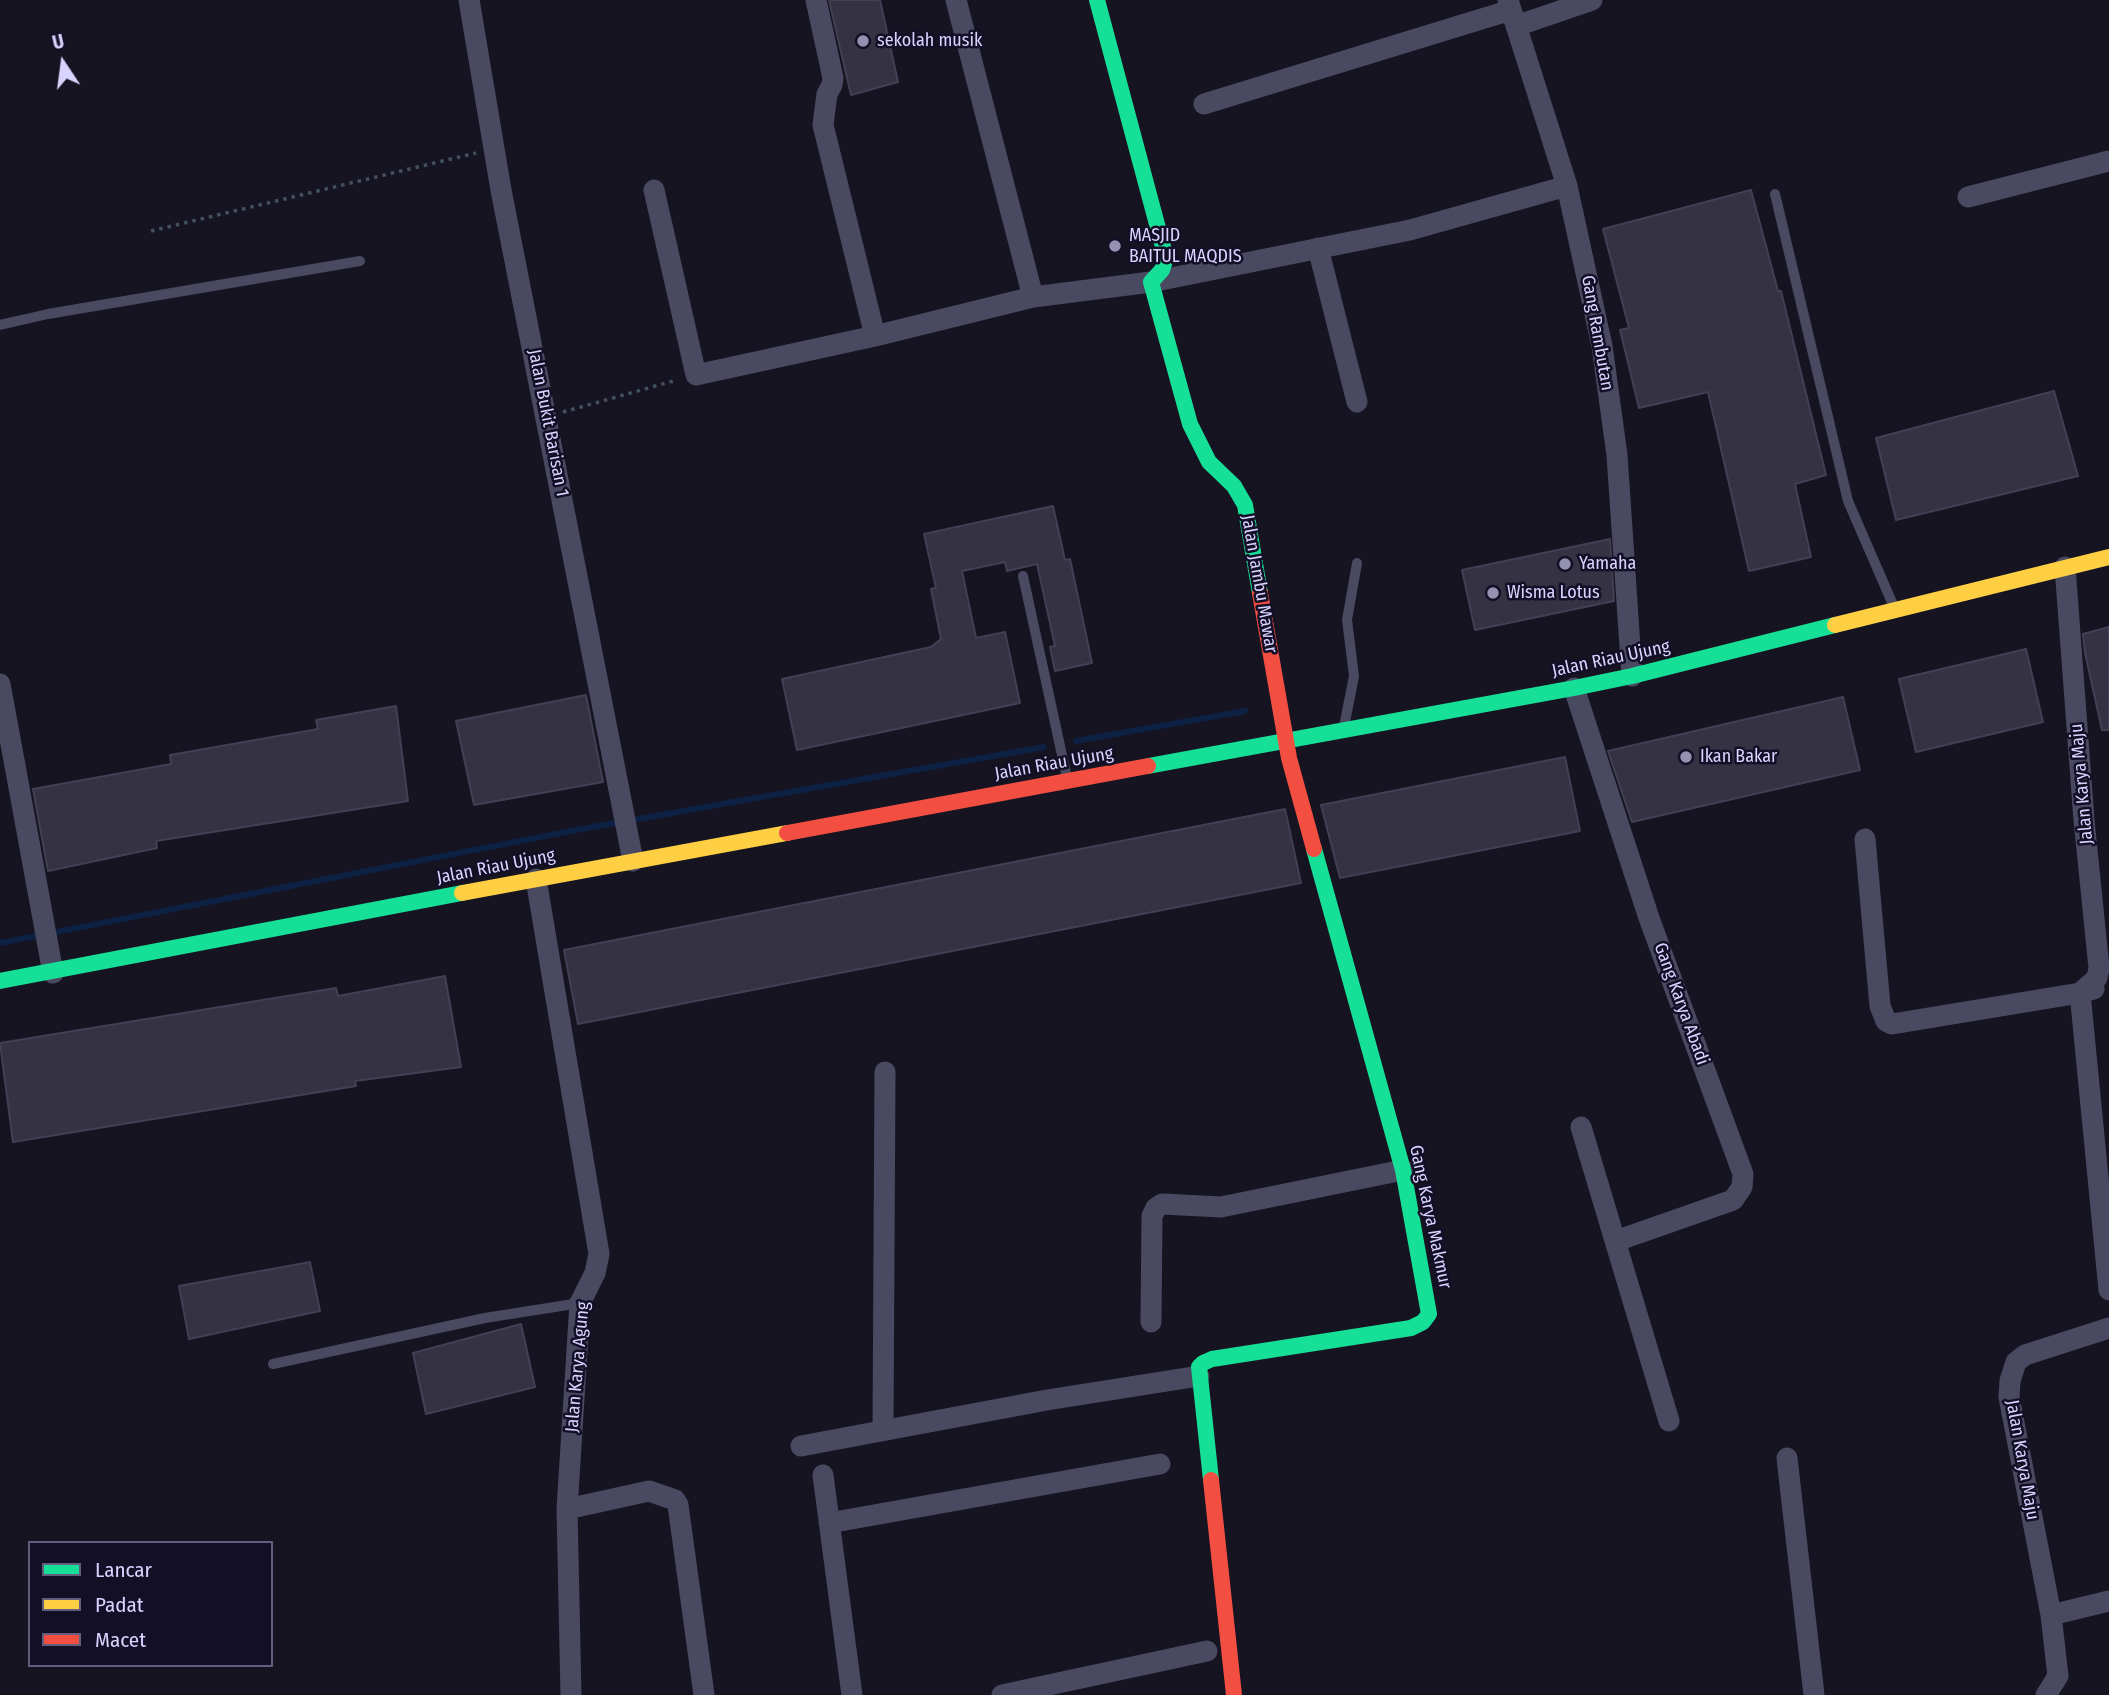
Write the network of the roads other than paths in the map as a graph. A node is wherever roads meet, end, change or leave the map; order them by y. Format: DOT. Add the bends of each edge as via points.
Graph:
graph roads {
  1 [pos="469,0"];
  2 [pos="816,0"];
  3 [pos="956,0"];
  4 [pos="1097,0"];
  5 [pos="1592,0"];
  6 [pos="1512,12"];
  7 [pos="1203,104"];
  8 [pos="2109,161"];
  9 [pos="1567,186"];
  10 [pos="653,190"];
  11 [pos="1775,194"];
  12 [pos="1968,197"];
  13 [pos="1318,248"];
  14 [pos="360,261"];
  15 [pos="1151,282"];
  16 [pos="1033,297"];
  17 [pos="0,325"];
  18 [pos="874,336"];
  19 [pos="1357,402"];
  20 [pos="2109,557"];
  21 [pos="1357,563"];
  22 [pos="2064,567"];
  23 [pos="1023,576"];
  24 [pos="1896,610"];
  25 [pos="1632,676"];
  26 [pos="0,684"];
  27 [pos="1574,688"];
  28 [pos="1344,730"];
  29 [pos="1287,740"];
  30 [pos="1068,781"];
  31 [pos="1864,839"];
  32 [pos="632,853"];
  33 [pos="536,879"];
  34 [pos="53,973"];
  35 [pos="0,981"];
  36 [pos="2109,985"];
  37 [pos="2080,993"];
  38 [pos="885,1072"];
  39 [pos="1581,1127"];
  40 [pos="1403,1170"];
  41 [pos="1616,1241"];
  42 [pos="2109,1290"];
  43 [pos="580,1303"];
  44 [pos="1151,1322"];
  45 [pos="2109,1328"];
  46 [pos="273,1364"];
  47 [pos="1199,1376"];
  48 [pos="1668,1421"];
  49 [pos="883,1430"];
  50 [pos="801,1446"];
  51 [pos="1787,1458"];
  52 [pos="1160,1464"];
  53 [pos="823,1475"];
  54 [pos="567,1508"];
  55 [pos="830,1522"];
  56 [pos="2109,1601"];
  57 [pos="2051,1615"];
  58 [pos="1227,1644"];
  59 [pos="1207,1651"];
  60 [pos="2059,1686"];
  61 [pos="571,1695"];
  62 [pos="704,1695"];
  63 [pos="852,1695"];
  64 [pos="1002,1695"];
  65 [pos="1234,1695"];
  66 [pos="1814,1695"];
  67 [pos="2046,1695"];
  1 -- 32 [label="street, Jalan Bukit Barisan 1"];
  2 -- 18 [label="street" via="833,78 823,125"];
  3 -- 16 [label="street"];
  4 -- 15 [label="main road" via="1166,258"];
  5 -- 6 [label="street"];
  6 -- 7 [label="street"];
  6 -- 9 [label="street, Gang Rambutan"];
  8 -- 12 [label="street"];
  9 -- 13 [label="street" via="1410,230"];
  9 -- 25 [label="street, Gang Rambutan" via="1604,359 1617,455"];
  10 -- 18 [label="street" via="696,375"];
  11 -- 24 [label="lane" via="1848,501"];
  13 -- 15 [label="street"];
  13 -- 19 [label="street"];
  14 -- 17 [label="lane"];
  15 -- 16 [label="street"];
  15 -- 29 [label="main road, Jalan Jambu Mawar" via="1190,424 1209,462 1234,486 1245,505"];
  16 -- 18 [label="street"];
  20 -- 22 [label="main road, Jalan Riau Ujung"];
  21 -- 28 [label="lane" via="1347,620 1354,676"];
  22 -- 24 [label="main road, Jalan Riau Ujung"];
  22 -- 37 [label="street, Jalan Karya Maju" via="2099,968 2097,978"];
  23 -- 30 [label="lane"];
  24 -- 25 [label="main road, Jalan Riau Ujung"];
  25 -- 27 [label="main road, Jalan Riau Ujung"];
  26 -- 34 [label="street"];
  27 -- 28 [label="main road, Jalan Riau Ujung"];
  27 -- 41 [label="street, Gang Karya Abadi" via="1649,918 1743,1174 1742,1187 1733,1200"];
  28 -- 29 [label="main road, Jalan Riau Ujung"];
  29 -- 30 [label="main road, Jalan Riau Ujung"];
  29 -- 40 [label="main road, Gang Karya Makmur"];
  30 -- 32 [label="main road, Jalan Riau Ujung"];
  31 -- 37 [label="street" via="1880,1006 1886,1021 1892,1024"];
  32 -- 33 [label="main road, Jalan Riau Ujung"];
  33 -- 34 [label="main road, Jalan Riau Ujung"];
  33 -- 43 [label="street, Jalan Karya Agung" via="599,1254"];
  34 -- 35 [label="main road, Jalan Riau Ujung"];
  36 -- 37 [label="street"];
  37 -- 42 [label="street"];
  38 -- 49 [label="street"];
  39 -- 41 [label="street"];
  40 -- 44 [label="street" via="1221,1207 1162,1204 1152,1216"];
  40 -- 47 [label="main road, Gang Karya Makmur" via="1427,1298 1429,1314 1423,1322 1411,1328 1212,1359 1199,1367"];
  41 -- 48 [label="street"];
  43 -- 46 [label="lane" via="485,1318"];
  43 -- 54 [label="street, Jalan Karya Agung"];
  45 -- 57 [label="street, Jalan Karya Maju" via="2025,1355 2016,1362 2010,1381 2009,1397"];
  47 -- 49 [label="street"];
  47 -- 58 [label="main road"];
  49 -- 50 [label="street"];
  51 -- 66 [label="street"];
  52 -- 55 [label="street"];
  53 -- 55 [label="street"];
  54 -- 61 [label="street, Jalan Karya Agung"];
  54 -- 62 [label="street" via="649,1491 675,1500"];
  55 -- 63 [label="street"];
  56 -- 57 [label="street"];
  57 -- 60 [label="street, Jalan Karya Maju"];
  58 -- 59 [label="lane"];
  58 -- 65 [label="main road"];
  59 -- 64 [label="street"];
  60 -- 67 [label="street"];
}
